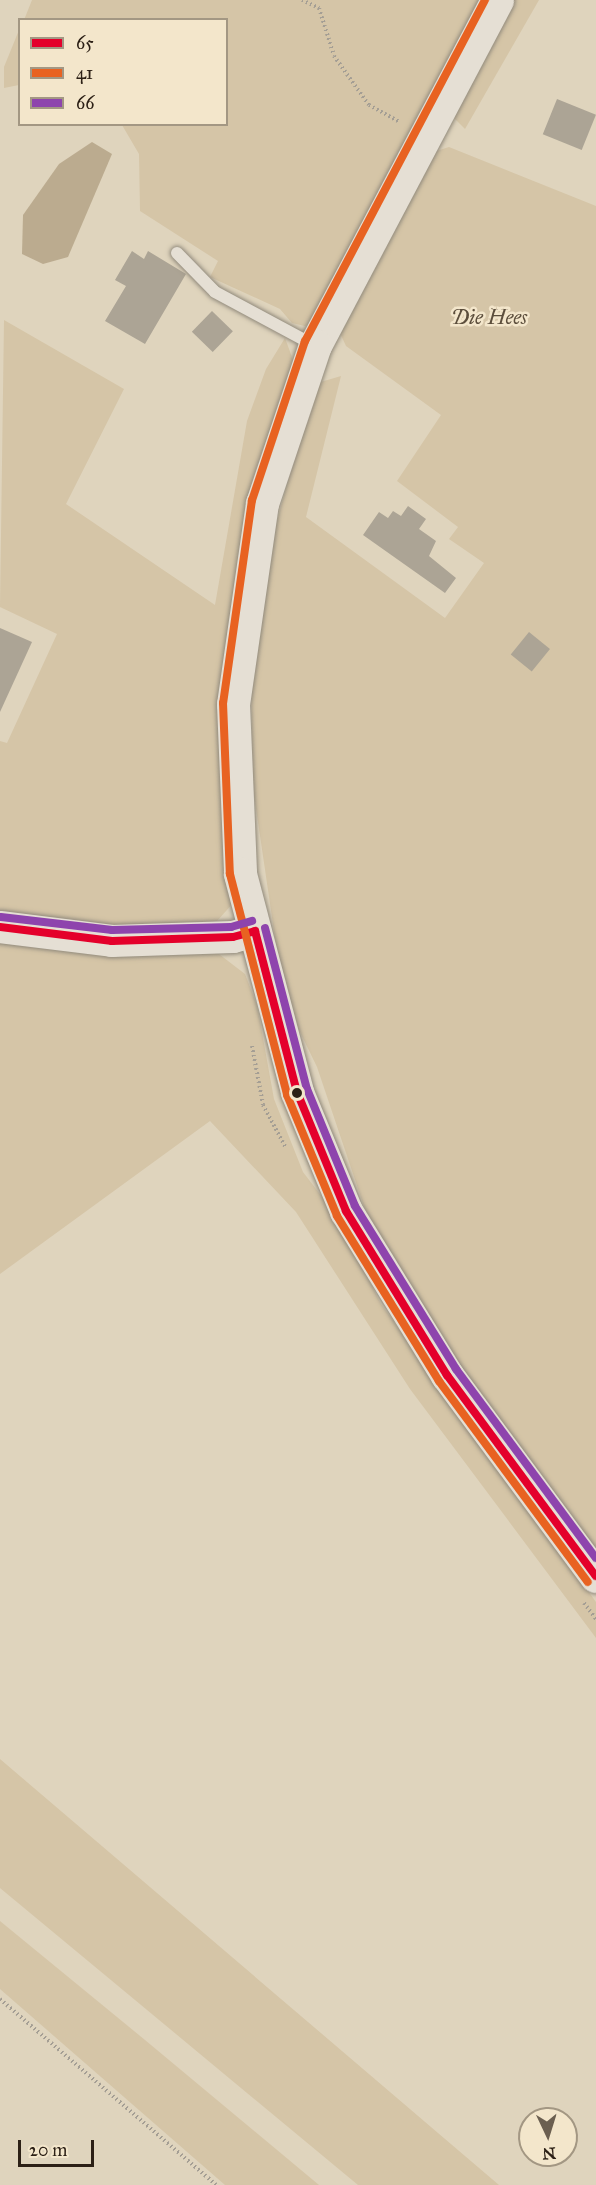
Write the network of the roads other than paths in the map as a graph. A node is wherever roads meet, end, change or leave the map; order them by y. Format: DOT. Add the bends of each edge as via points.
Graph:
graph roads {
  1 [pos="497,0"];
  2 [pos="177,253"];
  3 [pos="315,345"];
  4 [pos="0,927"];
  5 [pos="255,931"];
  6 [pos="596,1576"];
  1 -- 3 [label="main road"];
  2 -- 3 [label="lane" via="215,292"];
  3 -- 5 [label="main road" via="262,503 233,704 240,874"];
  4 -- 5 [label="street" via="112,941 233,937"];
  5 -- 6 [label="main road" via="297,1092 346,1212 447,1375"];
}
